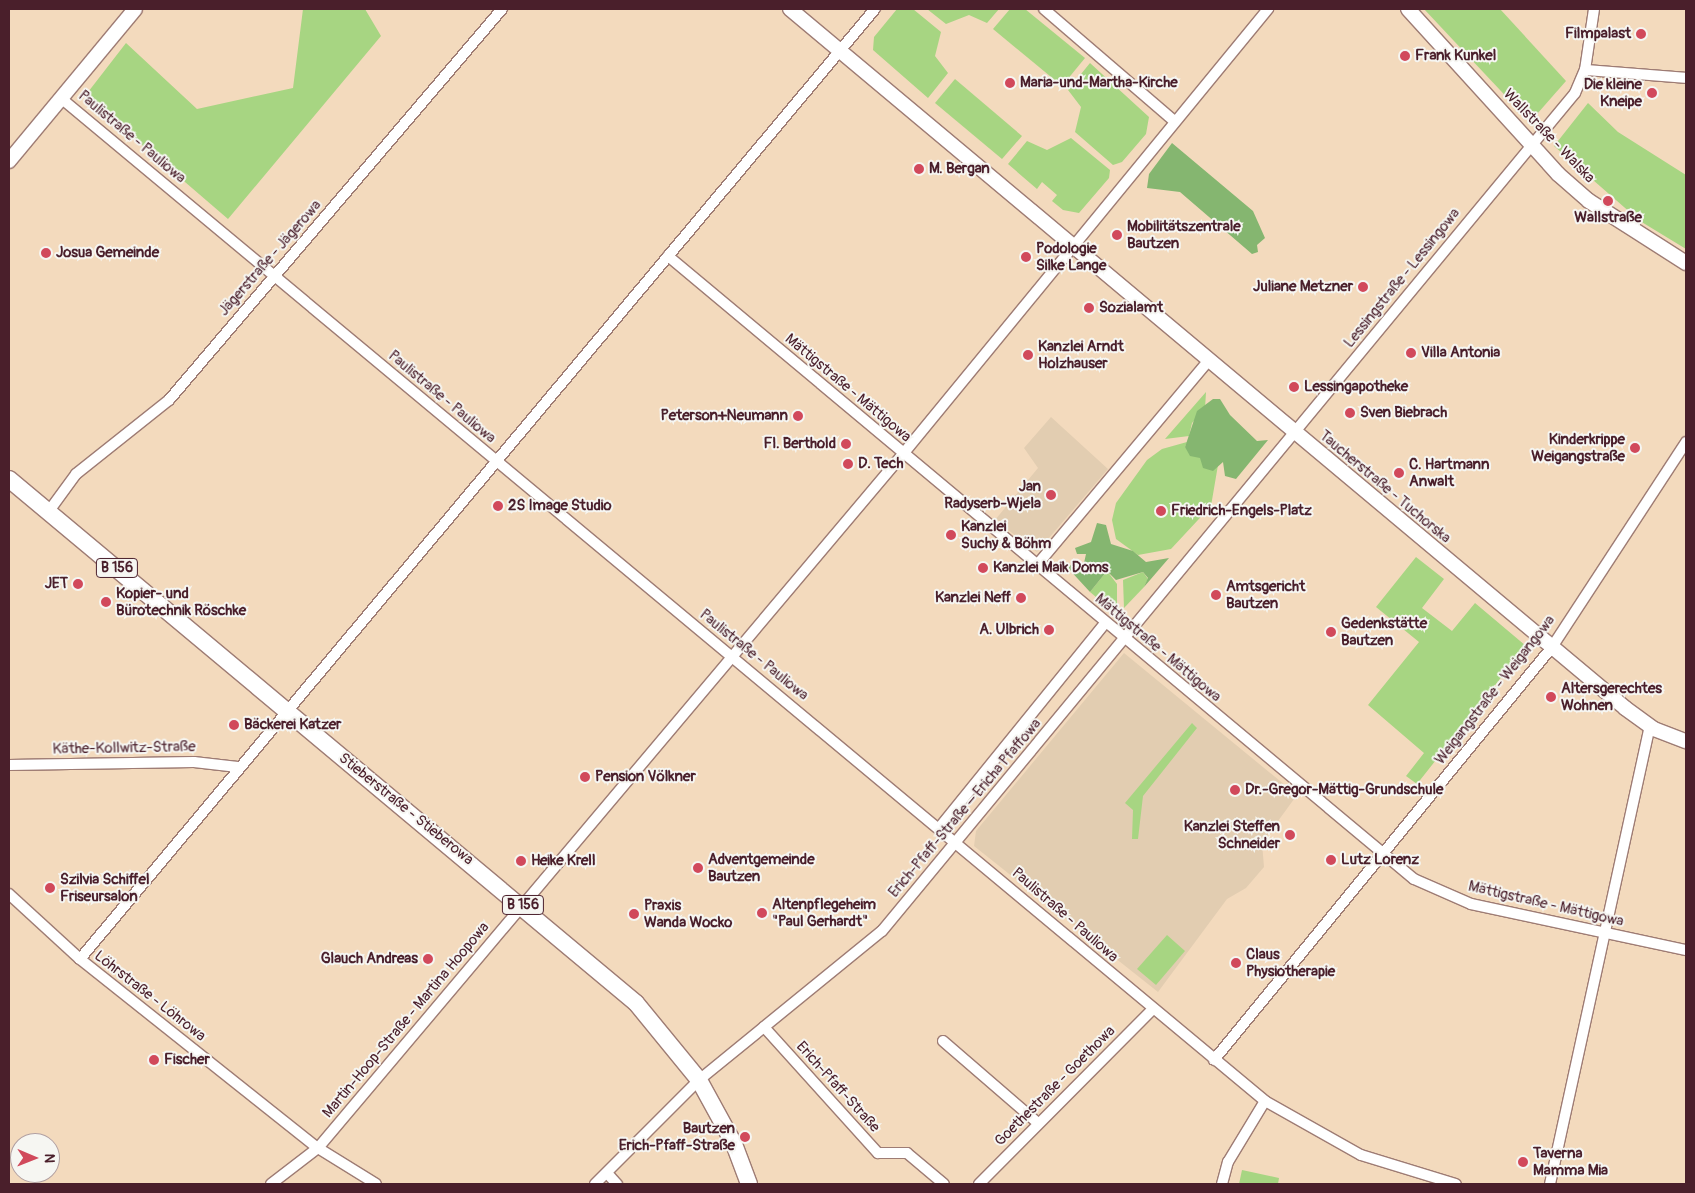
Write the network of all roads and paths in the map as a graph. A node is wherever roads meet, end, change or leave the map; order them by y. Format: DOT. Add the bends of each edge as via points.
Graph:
graph roads {
  1 [pos="135,9"];
  2 [pos="502,9"];
  3 [pos="790,9"];
  4 [pos="876,9"];
  5 [pos="1044,9"];
  6 [pos="1268,9"];
  7 [pos="1408,9"];
  8 [pos="1594,9"];
  9 [pos="840,51"];
  10 [pos="1585,70"];
  11 [pos="1686,78"];
  12 [pos="62,99"];
  13 [pos="1173,120"];
  14 [pos="1532,144"];
  15 [pos="9,161"];
  16 [pos="1072,243"];
  17 [pos="668,256"];
  18 [pos="1686,263"];
  19 [pos="275,275"];
  20 [pos="1209,360"];
  21 [pos="1293,431"];
  22 [pos="1686,442"];
  23 [pos="903,454"];
  24 [pos="496,462"];
  25 [pos="9,479"];
  26 [pos="49,511"];
  27 [pos="1037,565"];
  28 [pos="1105,623"];
  29 [pos="1125,640"];
  30 [pos="1552,647"];
  31 [pos="731,656"];
  32 [pos="287,710"];
  33 [pos="1650,727"];
  34 [pos="1686,741"];
  35 [pos="9,765"];
  36 [pos="238,767"];
  37 [pos="940,827"];
  38 [pos="957,841"];
  39 [pos="1381,855"];
  40 [pos="9,894"];
  41 [pos="522,904"];
  42 [pos="1605,933"];
  43 [pos="1686,950"];
  44 [pos="80,959"];
  45 [pos="1152,1010"];
  46 [pos="764,1027"];
  47 [pos="943,1041"];
  48 [pos="1214,1060"];
  49 [pos="699,1080"];
  50 [pos="1265,1101"];
  51 [pos="1038,1123"];
  52 [pos="318,1148"];
  53 [pos="607,1173"];
  54 [pos="271,1184"];
  55 [pos="376,1184"];
  56 [pos="595,1184"];
  57 [pos="618,1184"];
  58 [pos="749,1184"];
  59 [pos="944,1184"];
  60 [pos="979,1184"];
  61 [pos="1222,1184"];
  62 [pos="1456,1184"];
  63 [pos="1550,1184"];
  1 -- 12 [label="street"];
  2 -- 19 [label="street, Jägerstraße - Jägerowa"];
  3 -- 9 [label="street"];
  4 -- 9 [label="street"];
  5 -- 13 [label="street"];
  6 -- 13 [label="street, Martin-Hoop-Straße - Martina Hoopowa"];
  7 -- 14 [label="street, Wallstraße - Walska"];
  8 -- 10 [label="street, Lessingstraße - Lessingowa"];
  9 -- 16 [label="street, Taucherstraße - Tuchorska"];
  9 -- 17 [label="street"];
  10 -- 11 [label="street"];
  10 -- 14 [label="street, Lessingstraße - Lessingowa" via="1576,92"];
  12 -- 15 [label="street"];
  12 -- 19 [label="street, Paulistraße - Pauliowa"];
  13 -- 16 [label="street, Martin-Hoop-Straße - Martina Hoopowa"];
  14 -- 18 [label="street, Wallstraße - Walska" via="1589,201"];
  14 -- 21 [label="street, Lessingstraße - Lessingowa" via="1362,354 1340,373"];
  16 -- 20 [label="street, Taucherstraße - Tuchorska"];
  16 -- 23 [label="street, Martin-Hoop-Straße - Martina Hoopowa"];
  17 -- 23 [label="street, Mättigstraße - Mättigowa"];
  17 -- 24 [label="street"];
  19 -- 24 [label="street, Paulistraße - Pauliowa"];
  19 -- 26 [label="street, Jägerstraße - Jägerowa" via="169,400 76,474"];
  20 -- 21 [label="street, Taucherstraße - Tuchorska"];
  20 -- 27 [label="street"];
  21 -- 29 [label="street, Lessingstraße - Lessingowa" via="1285,447"];
  21 -- 30 [label="street, Taucherstraße - Tuchorska"];
  22 -- 30 [label="street, Weigangstraße - Weigangowa"];
  23 -- 27 [label="street, Mättigstraße - Mättigowa"];
  23 -- 31 [label="street, Martin-Hoop-Straße - Martina Hoopowa"];
  24 -- 31 [label="street, Paulistraße - Pauliowa"];
  24 -- 32 [label="street"];
  25 -- 26 [label="main road, Stieberstraße - Stieberowa / B 156"];
  26 -- 32 [label="main road, Stieberstraße - Stieberowa / B 156"];
  27 -- 28 [label="street, Mättigstraße - Mättigowa"];
  28 -- 29 [label="street, Mättigstraße - Mättigowa"];
  28 -- 37 [label="street, Erich-Pfaff-Straße – Ericha Pfaffowa"];
  29 -- 38 [label="street, Erich-Pfaff-Straße – Ericha Pfaffowa"];
  29 -- 39 [label="street, Mättigstraße - Mättigowa"];
  30 -- 33 [label="street, Taucherstraße - Tuchorska"];
  30 -- 39 [label="street, Weigangstraße - Weigangowa"];
  31 -- 37 [label="street, Paulistraße - Pauliowa"];
  31 -- 41 [label="street, Martin-Hoop-Straße - Martina Hoopowa"];
  32 -- 36 [label="street"];
  32 -- 41 [label="main road, Stieberstraße - Stieberowa / B 156"];
  33 -- 34 [label="street, Taucherstraße - Tuchorska"];
  33 -- 42 [label="street"];
  35 -- 36 [label="street, Käthe-Kollwitz-Straße" via="194,762"];
  36 -- 44 [label="street"];
  37 -- 38 [label="street, Paulistraße - Pauliowa"];
  38 -- 45 [label="street, Paulistraße - Pauliowa"];
  38 -- 46 [label="street, Erich-Pfaff-Straße – Ericha Pfaffowa" via="882,931"];
  39 -- 42 [label="street, Mättigstraße - Mättigowa" via="1454,898"];
  39 -- 48 [label="street, Weigangstraße - Weigangowa"];
  40 -- 44 [label="street, Löhrstraße - Löhrowa"];
  41 -- 49 [label="main road, Stieberstraße - Stieberowa / B 156" via="636,1003"];
  41 -- 52 [label="street, Martin-Hoop-Straße - Martina Hoopowa"];
  42 -- 43 [label="street, Mättigstraße - Mättigowa"];
  42 -- 63 [label="street"];
  44 -- 52 [label="street, Löhrstraße - Löhrowa"];
  45 -- 48 [label="street, Paulistraße - Pauliowa"];
  45 -- 51 [label="street, Goethestraße - Goethowa"];
  46 -- 49 [label="street, Erich-Pfaff-Straße – Ericha Pfaffowa"];
  46 -- 59 [label="street, Erich-Pfaff-Straße" via="878,1153 907,1153"];
  47 -- 51 [label="street"];
  48 -- 50 [label="street, Paulistraße - Pauliowa"];
  49 -- 53 [label="street, Erich-Pfaff-Straße – Ericha Pfaffowa"];
  49 -- 58 [label="main road, Stieberstraße - Stieberowa / B 156" via="734,1144"];
  50 -- 61 [label="street" via="1228,1162"];
  50 -- 62 [label="street, Paulistraße - Pauliowa" via="1361,1155"];
  51 -- 60 [label="street, Goethestraße - Goethowa"];
  52 -- 54 [label="street, Martin-Hoop-Straße - Martina Hoopowa"];
  52 -- 55 [label="street, Löhrstraße - Löhrowa"];
  53 -- 56 [label="street, Erich-Pfaff-Straße – Ericha Pfaffowa"];
  53 -- 57 [label="street"];
}
